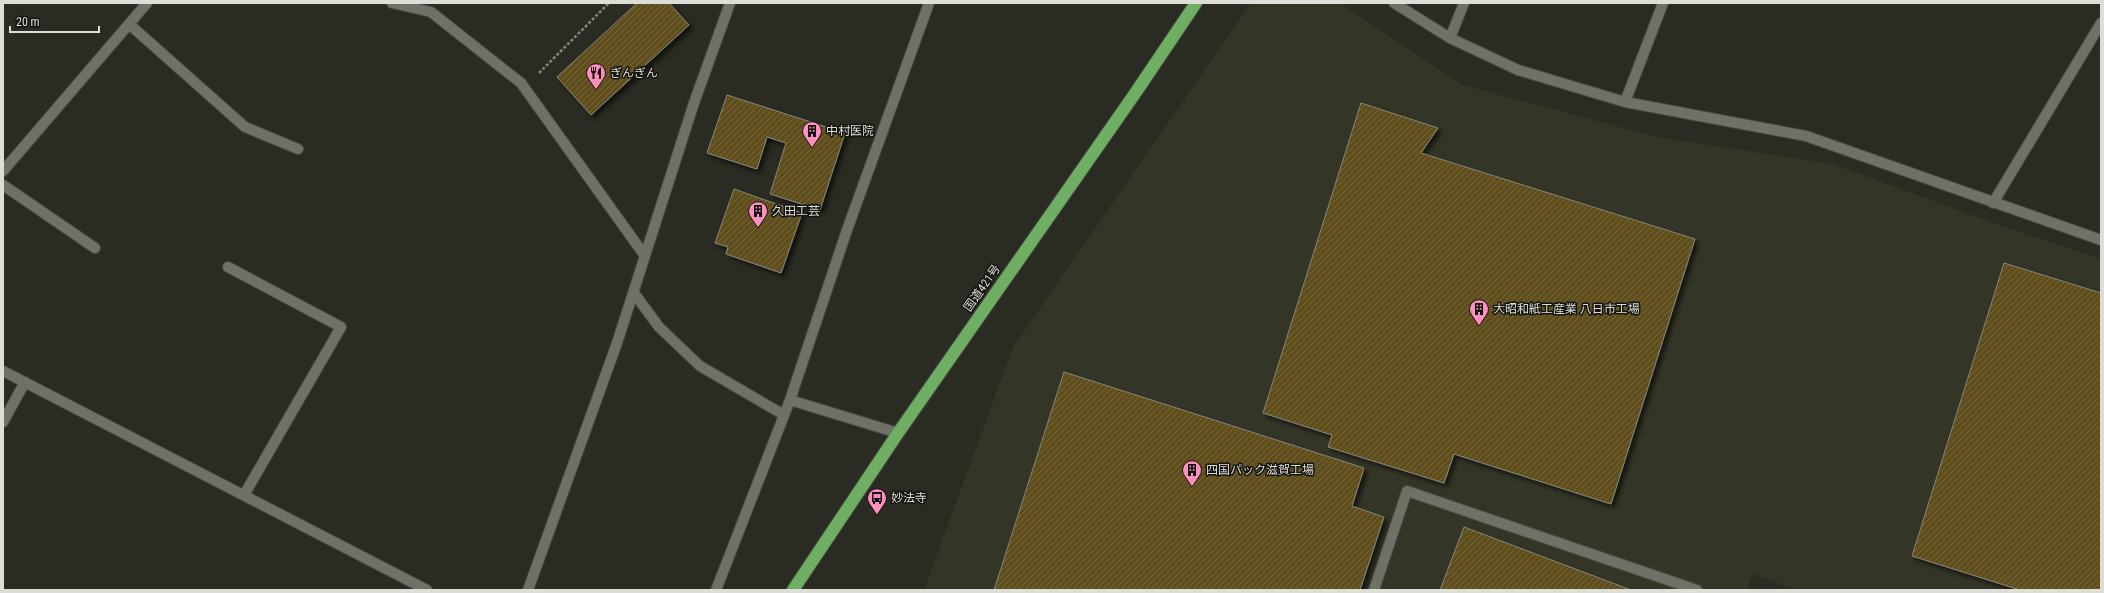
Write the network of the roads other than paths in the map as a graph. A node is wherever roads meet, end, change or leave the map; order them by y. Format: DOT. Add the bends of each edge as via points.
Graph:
graph roads {
  1 [pos="147,3"];
  2 [pos="392,3"];
  3 [pos="730,3"];
  4 [pos="929,3"];
  5 [pos="1196,3"];
  6 [pos="1394,3"];
  7 [pos="1464,3"];
  8 [pos="1663,3"];
  9 [pos="2101,23"];
  10 [pos="129,24"];
  11 [pos="1450,38"];
  12 [pos="1625,102"];
  13 [pos="298,149"];
  14 [pos="3,171"];
  15 [pos="3,185"];
  16 [pos="1993,203"];
  17 [pos="2101,240"];
  18 [pos="95,248"];
  19 [pos="645,256"];
  20 [pos="228,267"];
  21 [pos="634,293"];
  22 [pos="3,371"];
  23 [pos="25,382"];
  24 [pos="790,400"];
  25 [pos="784,415"];
  26 [pos="3,422"];
  27 [pos="898,433"];
  28 [pos="244,495"];
  29 [pos="427,590"];
  30 [pos="528,590"];
  31 [pos="716,590"];
  32 [pos="793,590"];
  33 [pos="1374,590"];
  34 [pos="1697,590"];
  1 -- 10 [label="street"];
  2 -- 19 [label="street" via="431,12 521,83"];
  3 -- 19 [label="street" via="694,103"];
  4 -- 24 [label="street" via="847,230"];
  5 -- 27 [label="highway, 国道421号"];
  6 -- 11 [label="street"];
  7 -- 11 [label="street"];
  8 -- 12 [label="street"];
  9 -- 16 [label="street"];
  10 -- 13 [label="street" via="245,127"];
  10 -- 14 [label="street"];
  11 -- 12 [label="street" via="1518,70"];
  12 -- 16 [label="street" via="1806,136"];
  15 -- 18 [label="street"];
  16 -- 17 [label="street"];
  19 -- 21 [label="street"];
  20 -- 28 [label="street" via="341,327"];
  21 -- 25 [label="street" via="659,326 700,366"];
  21 -- 30 [label="street"];
  22 -- 23 [label="street"];
  23 -- 26 [label="street"];
  23 -- 28 [label="street"];
  24 -- 25 [label="street"];
  24 -- 27 [label="street"];
  25 -- 31 [label="street"];
  27 -- 32 [label="highway, 国道421号"];
  28 -- 29 [label="street"];
  33 -- 34 [label="street" via="1407,492"];
}
